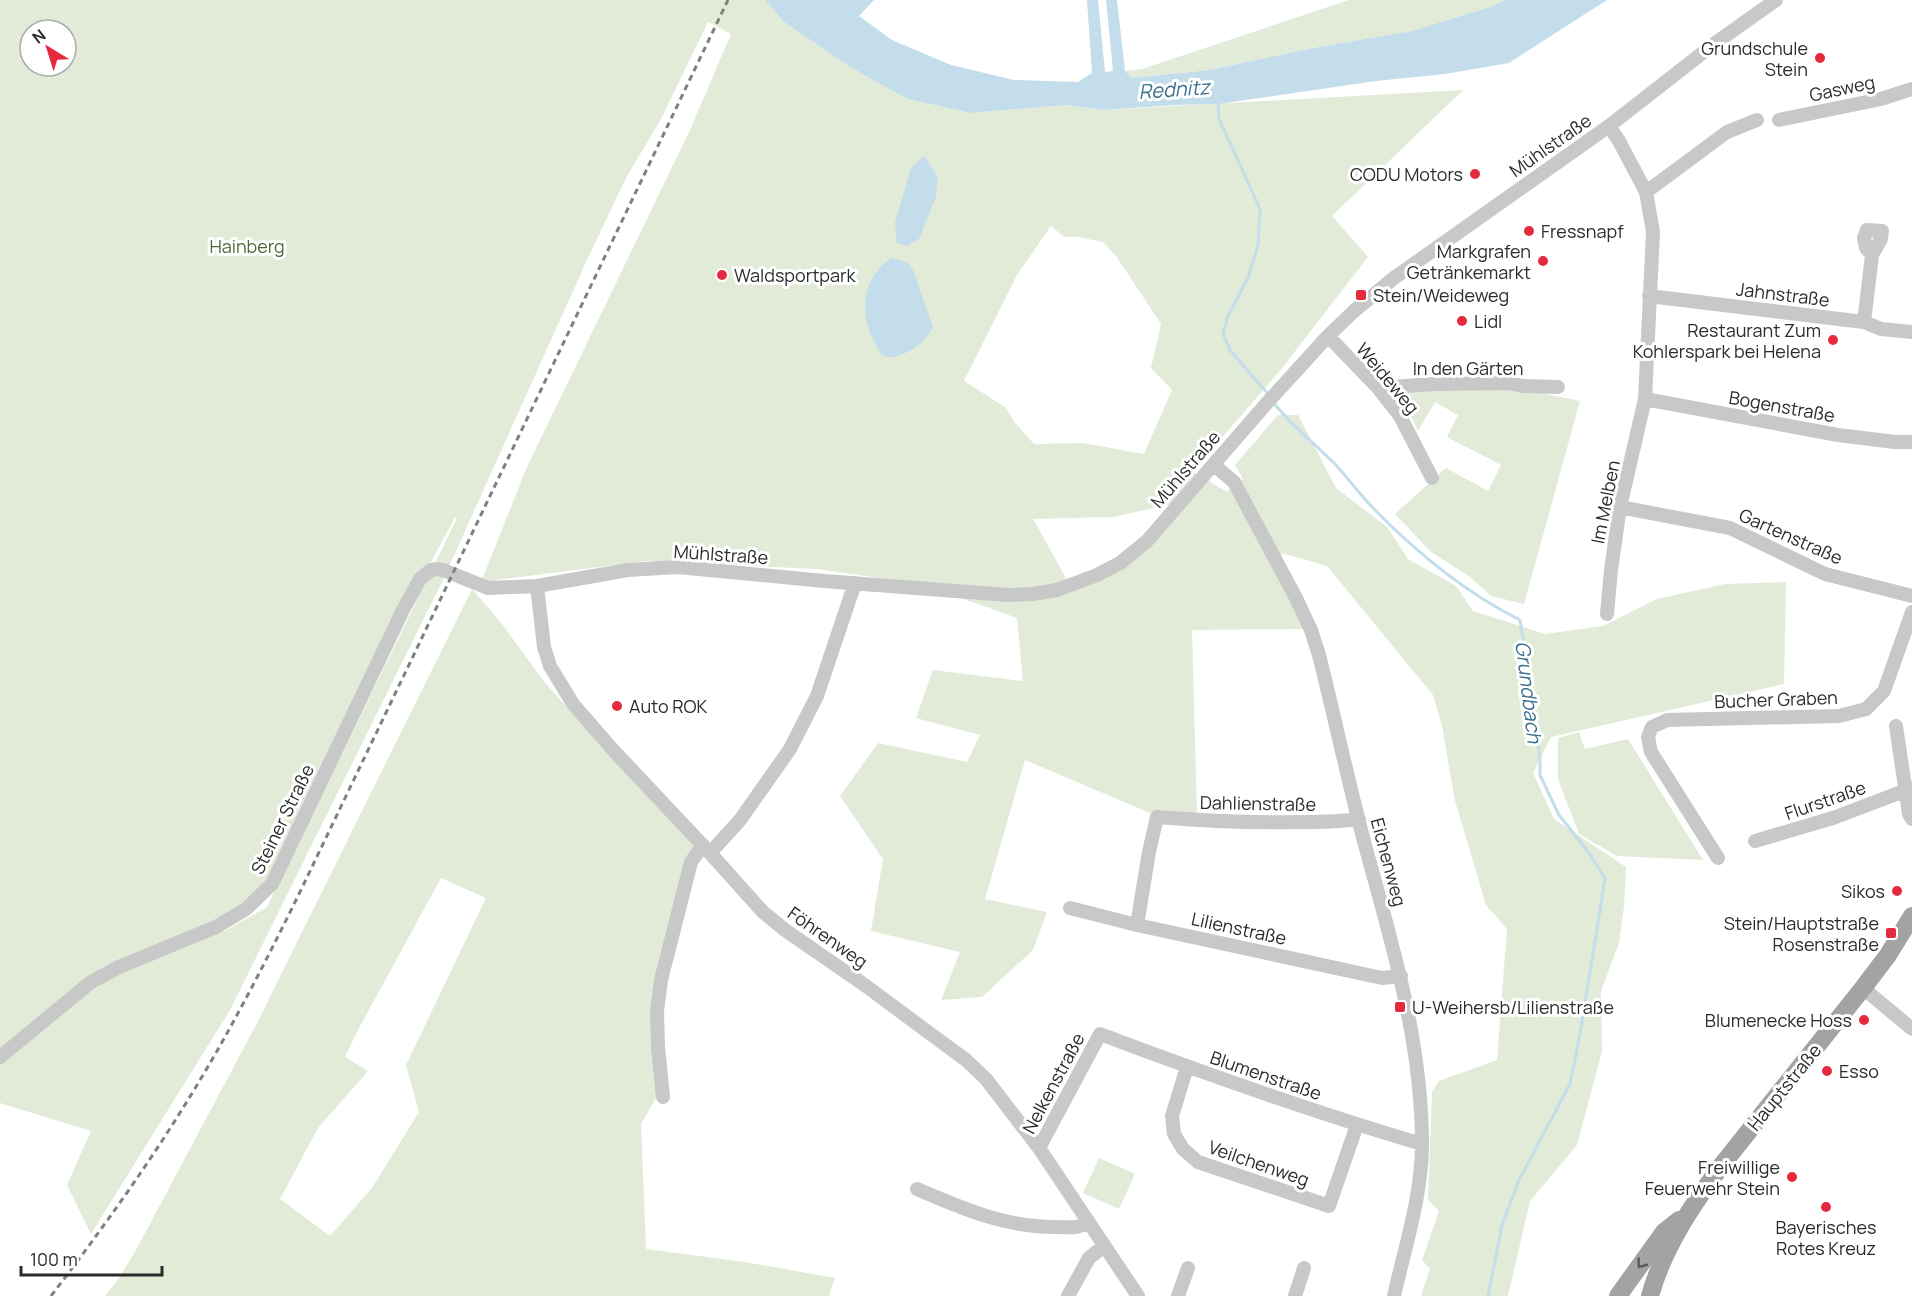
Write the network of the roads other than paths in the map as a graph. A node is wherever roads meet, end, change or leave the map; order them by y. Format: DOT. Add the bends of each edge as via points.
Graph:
graph roads {
  1 [pos="1776,0"];
  2 [pos="1912,89"];
  3 [pos="1757,120"];
  4 [pos="1779,120"];
  5 [pos="1609,126"];
  6 [pos="1646,192"];
  7 [pos="1872,255"];
  8 [pos="1649,296"];
  9 [pos="1864,322"];
  10 [pos="1912,332"];
  11 [pos="1328,336"];
  12 [pos="1558,387"];
  13 [pos="1378,388"];
  14 [pos="1645,399"];
  15 [pos="1912,442"];
  16 [pos="1214,465"];
  17 [pos="1432,478"];
  18 [pos="1620,507"];
  19 [pos="855,584"];
  20 [pos="537,586"];
  21 [pos="488,588"];
  22 [pos="1912,596"];
  23 [pos="1912,612"];
  24 [pos="1607,614"];
  25 [pos="1896,726"];
  26 [pos="1909,789"];
  27 [pos="1359,819"];
  28 [pos="1912,819"];
  29 [pos="1755,841"];
  30 [pos="706,849"];
  31 [pos="1718,858"];
  32 [pos="1070,908"];
  33 [pos="1912,916"];
  34 [pos="1137,925"];
  35 [pos="1401,976"];
  36 [pos="1863,988"];
  37 [pos="1912,1029"];
  38 [pos="1100,1034"];
  39 [pos="0,1057"];
  40 [pos="1187,1067"];
  41 [pos="663,1097"];
  42 [pos="1357,1125"];
  43 [pos="1422,1144"];
  44 [pos="1039,1148"];
  45 [pos="917,1189"];
  46 [pos="1687,1213"];
  47 [pos="1087,1222"];
  48 [pos="1104,1246"];
  49 [pos="1188,1268"];
  50 [pos="1304,1268"];
  51 [pos="1068,1296"];
  52 [pos="1138,1296"];
  53 [pos="1178,1296"];
  54 [pos="1295,1296"];
  55 [pos="1394,1296"];
  56 [pos="1618,1296"];
  57 [pos="1650,1296"];
  1 -- 5 [label="street, Mühlstraße"];
  2 -- 4 [label="street, Gasweg"];
  3 -- 6 [label="street" via="1727,132"];
  5 -- 6 [label="street, Im Melben"];
  5 -- 11 [label="street, Mühlstraße" via="1394,278"];
  6 -- 8 [label="street, Im Melben" via="1653,232"];
  7 -- 9 [label="street"];
  8 -- 9 [label="street, Jahnstraße"];
  8 -- 14 [label="street, Im Melben"];
  9 -- 10 [label="street, Jahnstraße" via="1881,329"];
  11 -- 13 [label="street, Weideweg"];
  11 -- 16 [label="street, Mühlstraße"];
  12 -- 13 [label="street, In den Gärten" via="1510,383"];
  13 -- 17 [label="street, Weideweg" via="1400,416"];
  14 -- 15 [label="street, Bogenstraße" via="1838,435"];
  14 -- 18 [label="street, Im Melben"];
  16 -- 19 [label="street, Mühlstraße" via="1147,541 1120,563 1057,590 1008,595"];
  16 -- 27 [label="street, Eichenweg" via="1234,482 1311,630"];
  18 -- 22 [label="street, Gartenstraße" via="1730,528 1825,574"];
  18 -- 24 [label="street, Im Melben"];
  19 -- 20 [label="street, Mühlstraße" via="678,567 628,570"];
  19 -- 30 [label="street" via="818,696 790,749 740,820"];
  20 -- 21 [label="street, Mühlstraße"];
  20 -- 30 [label="street, Föhrenweg" via="544,647 557,680 614,751"];
  21 -- 39 [label="street, Steiner Straße" via="443,570 431,570 420,579 272,884 246,909 216,927 91,982"];
  23 -- 31 [label="street, Bucher Graben" via="1884,691 1866,709 1839,716 1667,720 1652,727 1648,737 1651,752"];
  25 -- 26 [label="street"];
  26 -- 28 [label="street"];
  26 -- 29 [label="street, Flurstraße" via="1833,818"];
  27 -- 34 [label="street, Dahlienstraße" via="1274,822 1157,817"];
  27 -- 35 [label="street, Eichenweg"];
  30 -- 41 [label="street" via="692,862 661,980 657,1011"];
  30 -- 44 [label="street, Föhrenweg" via="763,912 785,930 966,1060 986,1079"];
  32 -- 34 [label="street, Lilienstraße"];
  33 -- 36 [label="main road, Hauptstraße"];
  34 -- 35 [label="street, Lilienstraße" via="1382,978"];
  35 -- 43 [label="street, Eichenweg" via="1416,1054"];
  36 -- 37 [label="street"];
  36 -- 46 [label="main road, Hauptstraße"];
  38 -- 40 [label="street, Blumenstraße"];
  38 -- 44 [label="street, Nelkenstraße"];
  40 -- 42 [label="street, Blumenstraße"];
  40 -- 42 [label="street, Veilchenweg" via="1172,1111 1174,1134 1191,1157 1220,1170 1329,1206"];
  42 -- 43 [label="street, Blumenstraße"];
  43 -- 55 [label="street, Eichenweg" via="1415,1204"];
  44 -- 47 [label="street, Föhrenweg"];
  45 -- 47 [label="street" via="1015,1225 1079,1227"];
  46 -- 56 [label="main road, one-way" via="1664,1232"];
  46 -- 57 [label="main road, Hauptstraße"];
  47 -- 48 [label="street, Föhrenweg"];
  48 -- 51 [label="street" via="1089,1258"];
  48 -- 52 [label="street, Föhrenweg"];
  49 -- 53 [label="street"];
  50 -- 54 [label="street"];
}
